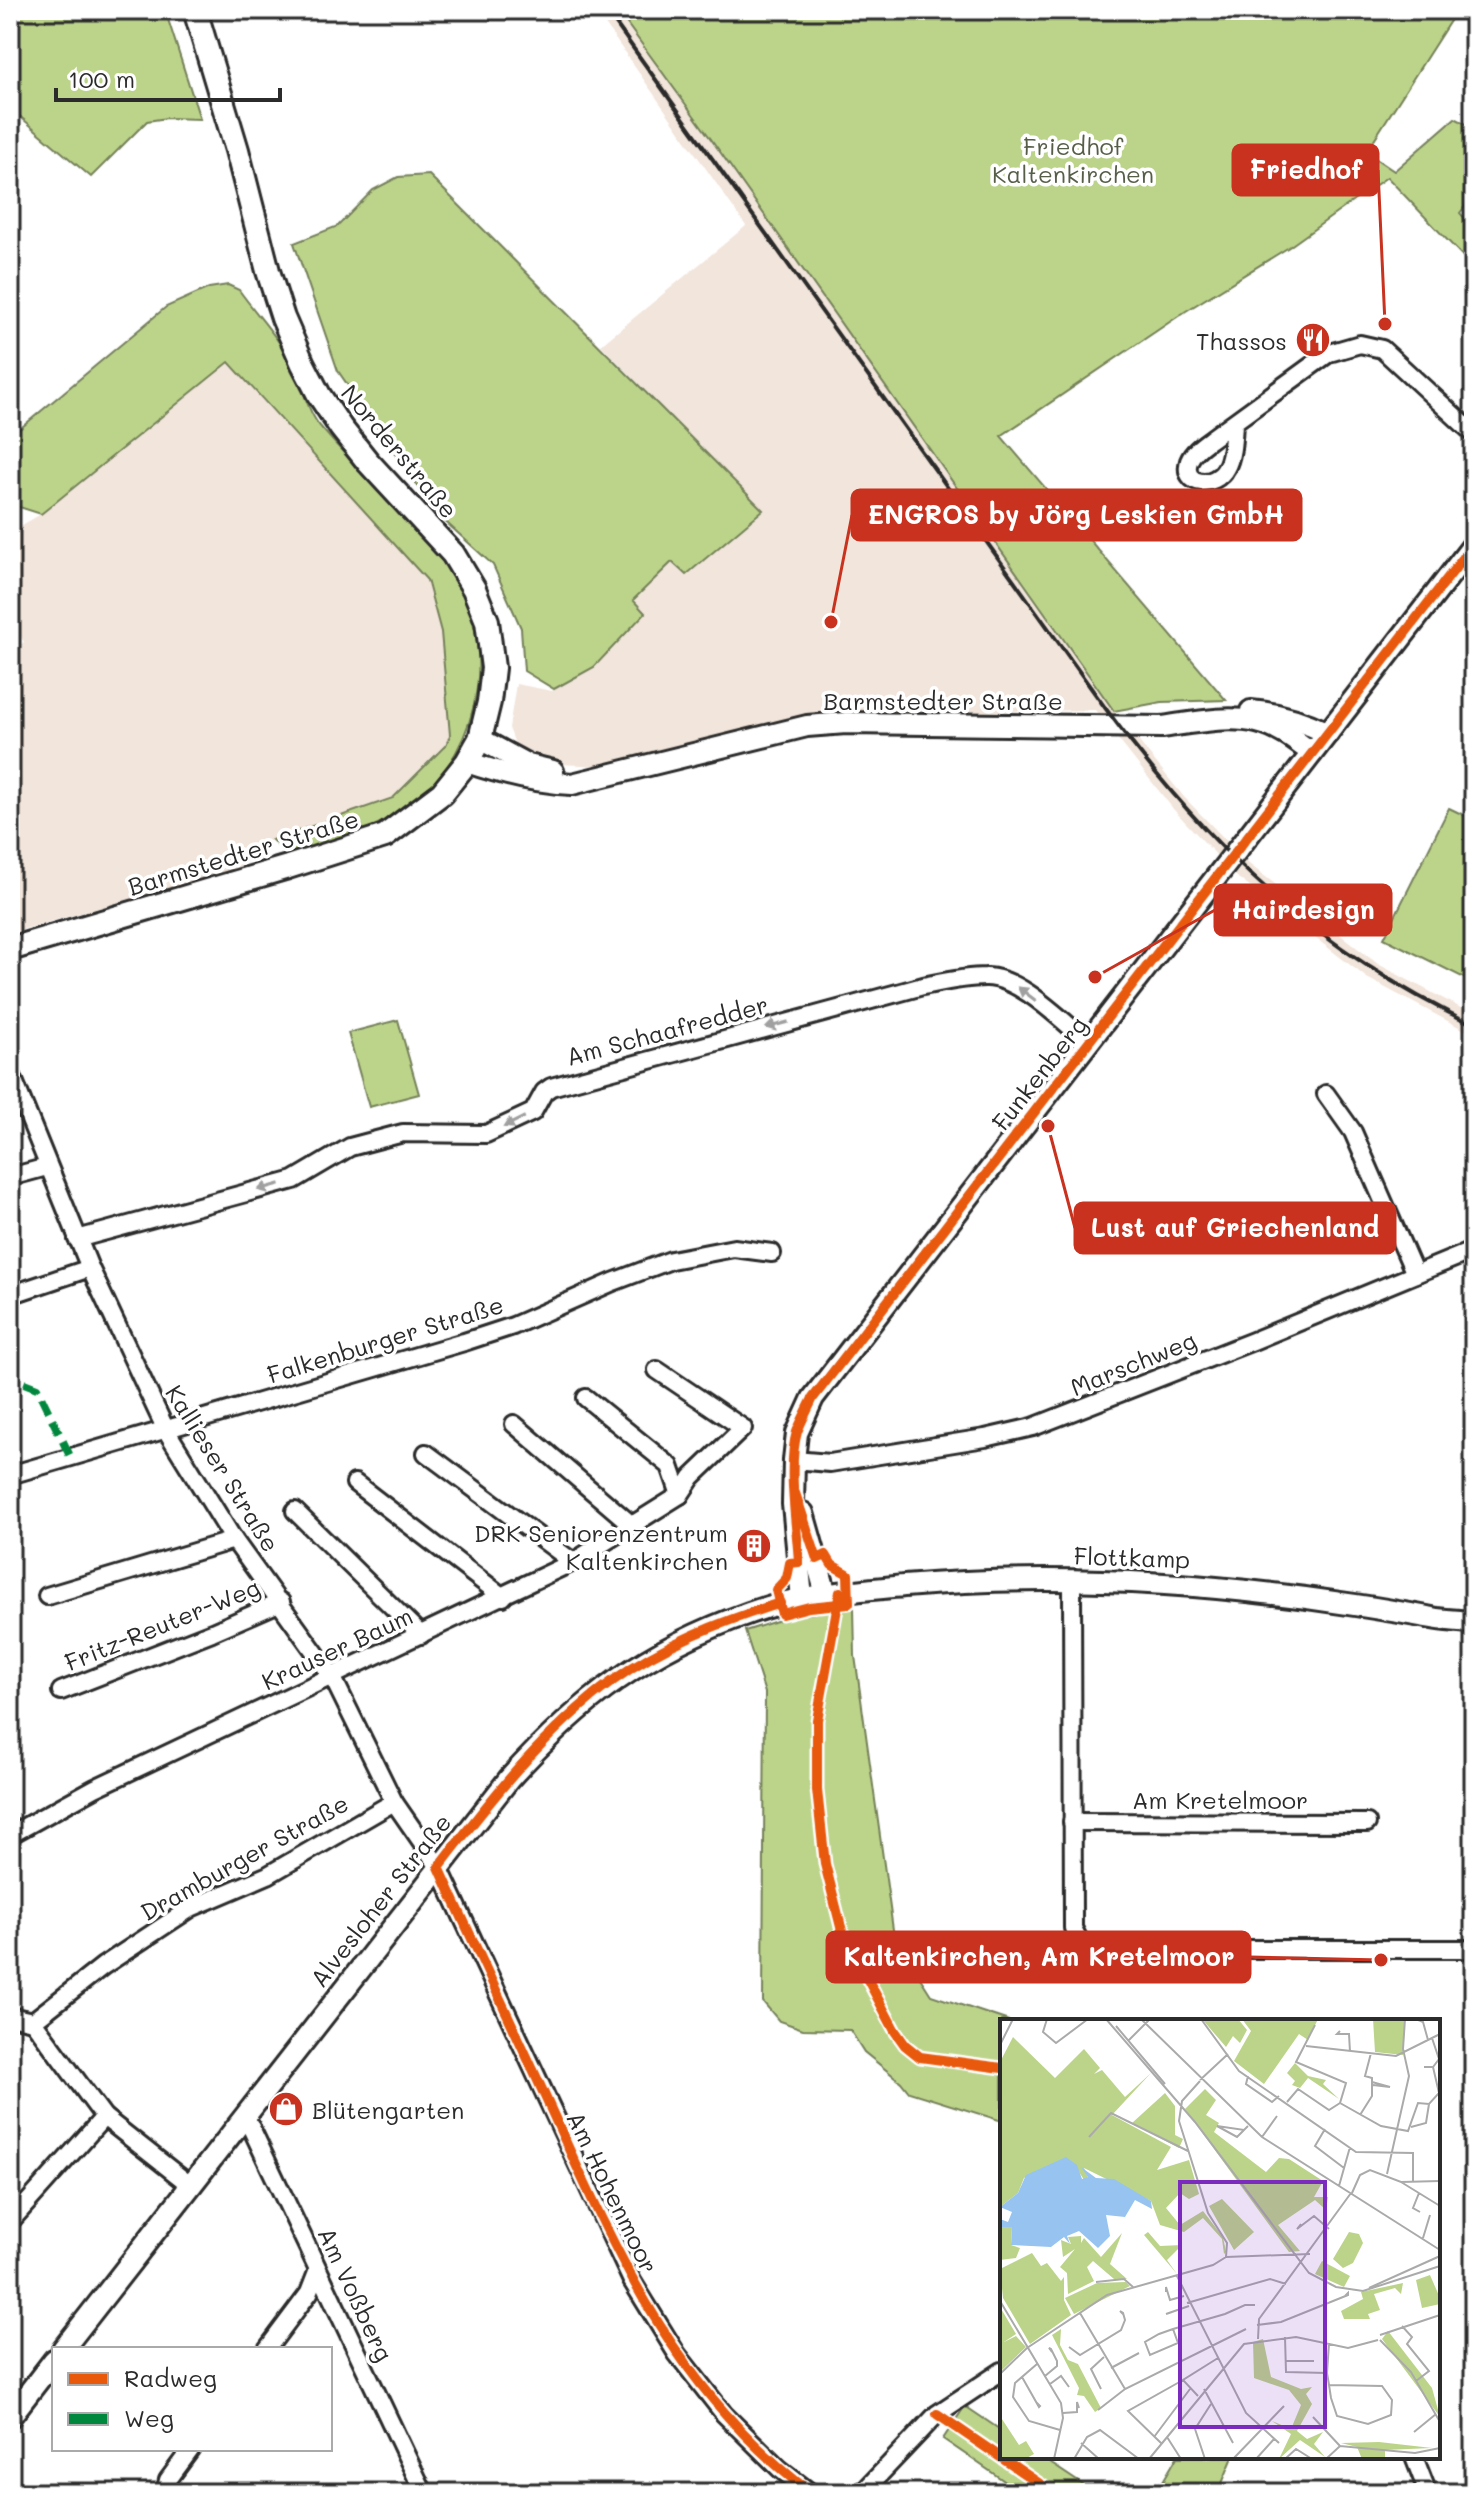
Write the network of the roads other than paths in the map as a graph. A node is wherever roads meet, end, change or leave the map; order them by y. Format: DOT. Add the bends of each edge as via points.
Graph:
graph roads {
  1 [pos="195,10"];
  2 [pos="1234,423"];
  3 [pos="1474,434"];
  4 [pos="1474,544"];
  5 [pos="1196,723"];
  6 [pos="1328,733"];
  7 [pos="480,739"];
  8 [pos="1312,753"];
  9 [pos="467,762"];
  10 [pos="600,778"];
  11 [pos="10,949"];
  12 [pos="1088,1042"];
  13 [pos="10,1071"];
  14 [pos="1326,1094"];
  15 [pos="47,1167"];
  16 [pos="10,1177"];
  17 [pos="77,1239"];
  18 [pos="1474,1250"];
  19 [pos="772,1253"];
  20 [pos="90,1268"];
  21 [pos="1415,1274"];
  22 [pos="10,1295"];
  23 [pos="657,1370"];
  24 [pos="586,1398"];
  25 [pos="514,1424"];
  26 [pos="166,1430"];
  27 [pos="426,1453"];
  28 [pos="794,1460"];
  29 [pos="10,1475"];
  30 [pos="355,1483"];
  31 [pos="795,1493"];
  32 [pos="680,1495"];
  33 [pos="295,1511"];
  34 [pos="633,1526"];
  35 [pos="234,1540"];
  36 [pos="573,1562"];
  37 [pos="1072,1580"];
  38 [pos="826,1594"];
  39 [pos="47,1596"];
  40 [pos="503,1597"];
  41 [pos="802,1599"];
  42 [pos="281,1602"];
  43 [pos="1435,1619"];
  44 [pos="1474,1623"];
  45 [pos="421,1635"];
  46 [pos="1474,1635"];
  47 [pos="332,1676"];
  48 [pos="61,1691"];
  49 [pos="394,1802"];
  50 [pos="1072,1822"];
  51 [pos="1367,1823"];
  52 [pos="10,1835"];
  53 [pos="439,1867"];
  54 [pos="1474,1949"];
  55 [pos="10,2016"];
  56 [pos="33,2021"];
  57 [pos="245,2115"];
  58 [pos="104,2117"];
  59 [pos="190,2185"];
  60 [pos="10,2222"];
  61 [pos="318,2270"];
  62 [pos="65,2347"];
  63 [pos="268,2347"];
  64 [pos="52,2363"];
  65 [pos="1000,2372"];
  66 [pos="10,2417"];
  67 [pos="190,2451"];
  68 [pos="1415,2459"];
  69 [pos="166,2487"];
  70 [pos="153,2493"];
  71 [pos="424,2493"];
  72 [pos="811,2493"];
  73 [pos="862,2493"];
  74 [pos="1428,2493"];
  1 -- 7 [label="main road, Norderstraße" via="268,271 303,364 350,439 453,554 487,621 493,668"];
  2 -- 3 [label="street" via="1329,353 1360,344 1382,349"];
  4 -- 6 [label="street, Funkenberg"];
  5 -- 6 [label="street, Barmstedter Straße" via="1246,711 1271,713"];
  5 -- 8 [label="street, Barmstedter Straße" via="1256,722 1279,730"];
  5 -- 10 [label="street, Barmstedter Straße" via="807,726"];
  6 -- 8 [label="street, Funkenberg"];
  7 -- 9 [label="main road, Barmstedter Straße"];
  7 -- 10 [label="street, Barmstedter Straße" via="528,765"];
  8 -- 12 [label="street, Funkenberg"];
  9 -- 10 [label="street, Barmstedter Straße" via="547,783"];
  9 -- 11 [label="main road, Barmstedter Straße" via="442,793 385,836"];
  12 -- 17 [label="street, Am Schaafredder, one-way" via="1021,988 999,978 923,986 551,1087 533,1112 486,1134 403,1133 350,1147 294,1180"];
  12 -- 28 [label="street, Funkenberg" via="813,1398 797,1433"];
  13 -- 15 [label="street, Kallieser Straße"];
  14 -- 21 [label="street" via="1353,1132"];
  15 -- 16 [label="street"];
  15 -- 17 [label="street, Kallieser Straße"];
  17 -- 20 [label="street, Kallieser Straße"];
  18 -- 21 [label="street, Marschweg"];
  19 -- 26 [label="street, Falkenburger Straße" via="734,1248 671,1260 513,1326"];
  20 -- 22 [label="street"];
  20 -- 26 [label="street, Kallieser Straße"];
  21 -- 28 [label="street, Marschweg" via="1033,1427 830,1463"];
  23 -- 32 [label="street, Krauser Baum" via="743,1428"];
  24 -- 32 [label="street" via="670,1466"];
  25 -- 34 [label="street"];
  26 -- 29 [label="street, Falkenburger Straße"];
  26 -- 35 [label="street, Kallieser Straße"];
  27 -- 36 [label="street"];
  28 -- 31 [label="street, Funkenberg"];
  30 -- 40 [label="street"];
  31 -- 38 [label="street, Funkenberg"];
  31 -- 41 [label="street, Funkenberg"];
  32 -- 34 [label="street, Krauser Baum"];
  33 -- 45 [label="street"];
  34 -- 36 [label="street, Krauser Baum"];
  35 -- 39 [label="street"];
  35 -- 42 [label="street, Kallieser Straße"];
  36 -- 40 [label="street, Krauser Baum"];
  37 -- 38 [label="street, Flottkamp" via="955,1582"];
  37 -- 43 [label="street, Flottkamp" via="1272,1593"];
  37 -- 50 [label="street"];
  38 -- 41 [label="street, Alvesloher Straße"];
  40 -- 45 [label="street, Krauser Baum"];
  41 -- 53 [label="street, Alvesloher Straße" via="701,1632 612,1681 539,1745"];
  42 -- 47 [label="street, Kallieser Straße"];
  42 -- 48 [label="street, Fritz-Reuter-Weg"];
  43 -- 44 [label="street, Flottkamp"];
  43 -- 46 [label="street, Flottkamp"];
  45 -- 47 [label="street, Krauser Baum"];
  47 -- 49 [label="street, Kallieser Straße"];
  47 -- 52 [label="street, Krauser Baum" via="95,1788"];
  49 -- 53 [label="street, Kallieser Straße"];
  49 -- 56 [label="street, Dramburger Straße" via="268,1875 191,1908 103,1966"];
  50 -- 51 [label="street, Am Kretelmoor"];
  50 -- 54 [label="street" via="1073,1928 1080,1942 1094,1949"];
  53 -- 57 [label="street, Alvesloher Straße"];
  53 -- 72 [label="street, Am Hohenmoor" via="632,2281 677,2354 724,2414"];
  55 -- 56 [label="street"];
  56 -- 58 [label="street"];
  57 -- 59 [label="street, Alvesloher Straße"];
  57 -- 61 [label="street, Am Voßberg"];
  58 -- 59 [label="street"];
  58 -- 60 [label="street"];
  59 -- 62 [label="street, Alvesloher Straße"];
  61 -- 63 [label="street" via="309,2293"];
  61 -- 71 [label="street, Am Voßberg"];
  64 -- 66 [label="street"];
  65 -- 73 [label="street" via="937,2414"];
  67 -- 69 [label="street"];
  68 -- 74 [label="street"];
  69 -- 70 [label="street"];
}
